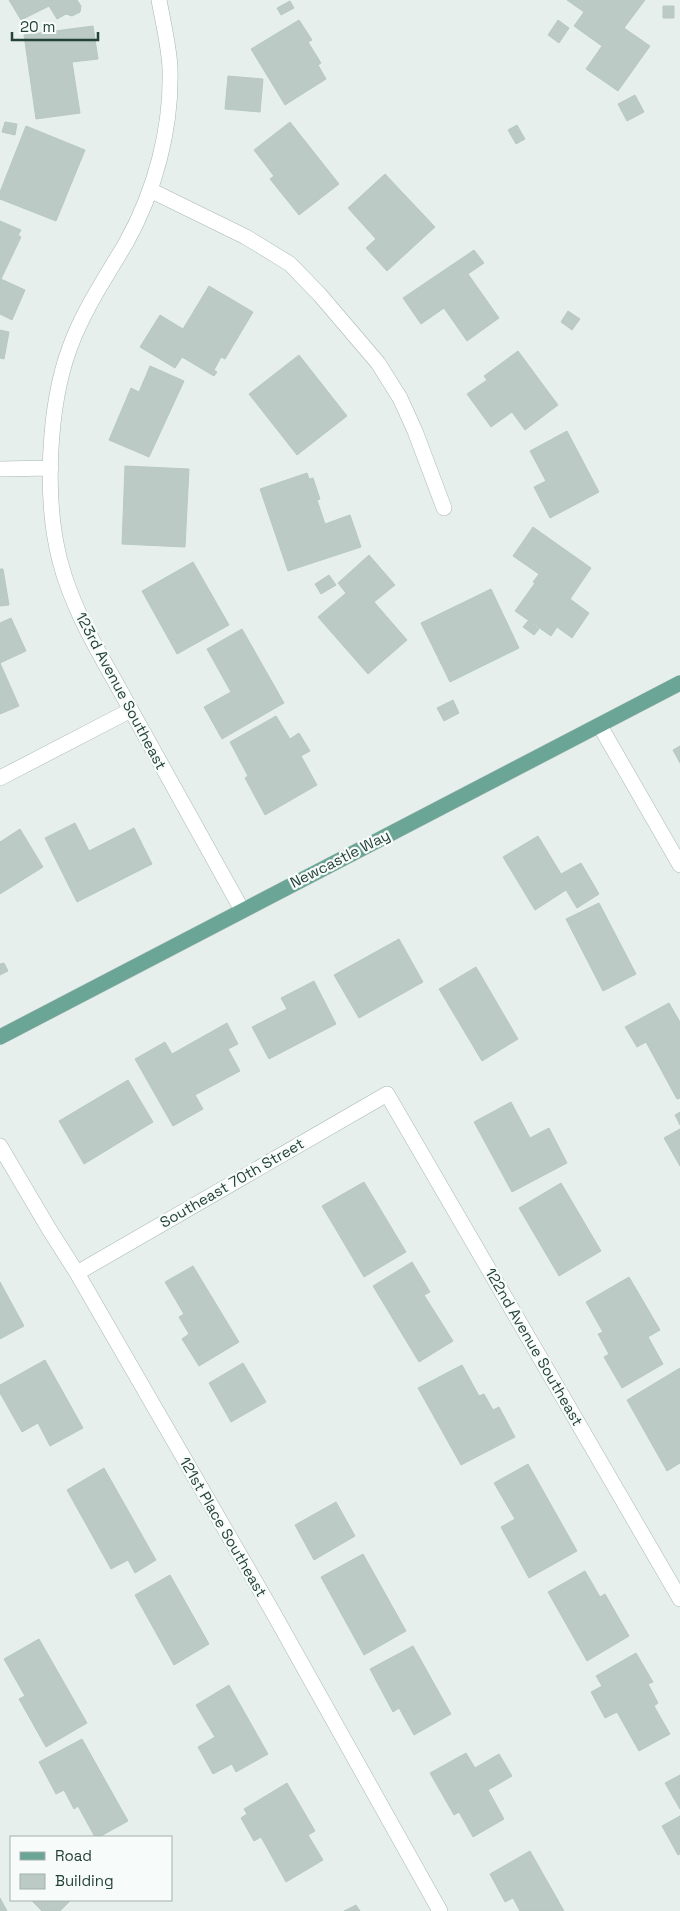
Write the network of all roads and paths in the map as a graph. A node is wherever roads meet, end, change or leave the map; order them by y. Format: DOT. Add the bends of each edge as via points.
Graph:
graph roads {
  1 [pos="159,0"];
  2 [pos="150,190"];
  3 [pos="51,468"];
  4 [pos="0,469"];
  5 [pos="444,508"];
  6 [pos="680,683"];
  7 [pos="131,710"];
  8 [pos="600,726"];
  9 [pos="0,778"];
  10 [pos="680,865"];
  11 [pos="242,910"];
  12 [pos="0,1037"];
  13 [pos="387,1094"];
  14 [pos="0,1146"];
  15 [pos="77,1273"];
  16 [pos="680,1599"];
  17 [pos="440,1911"];
  1 -- 2 [label="street, 123rd Avenue Southeast" via="170,68 168,124"];
  2 -- 3 [label="street, 123rd Avenue Southeast" via="127,241 90,300 70,348 56,401"];
  2 -- 5 [label="street" via="246,237 290,264 320,295 378,363 400,398"];
  3 -- 4 [label="street"];
  3 -- 7 [label="street, 123rd Avenue Southeast" via="53,516 60,560 79,615"];
  6 -- 8 [label="main road, Newcastle Way"];
  7 -- 9 [label="street"];
  7 -- 11 [label="street, 123rd Avenue Southeast"];
  8 -- 10 [label="street"];
  8 -- 11 [label="main road, Newcastle Way"];
  11 -- 12 [label="main road, Newcastle Way"];
  13 -- 15 [label="street, Southeast 70th Street"];
  13 -- 16 [label="street, 122nd Avenue Southeast"];
  14 -- 15 [label="street, 121st Place Southeast"];
  15 -- 17 [label="street, 121st Place Southeast" via="270,1607"];
}
